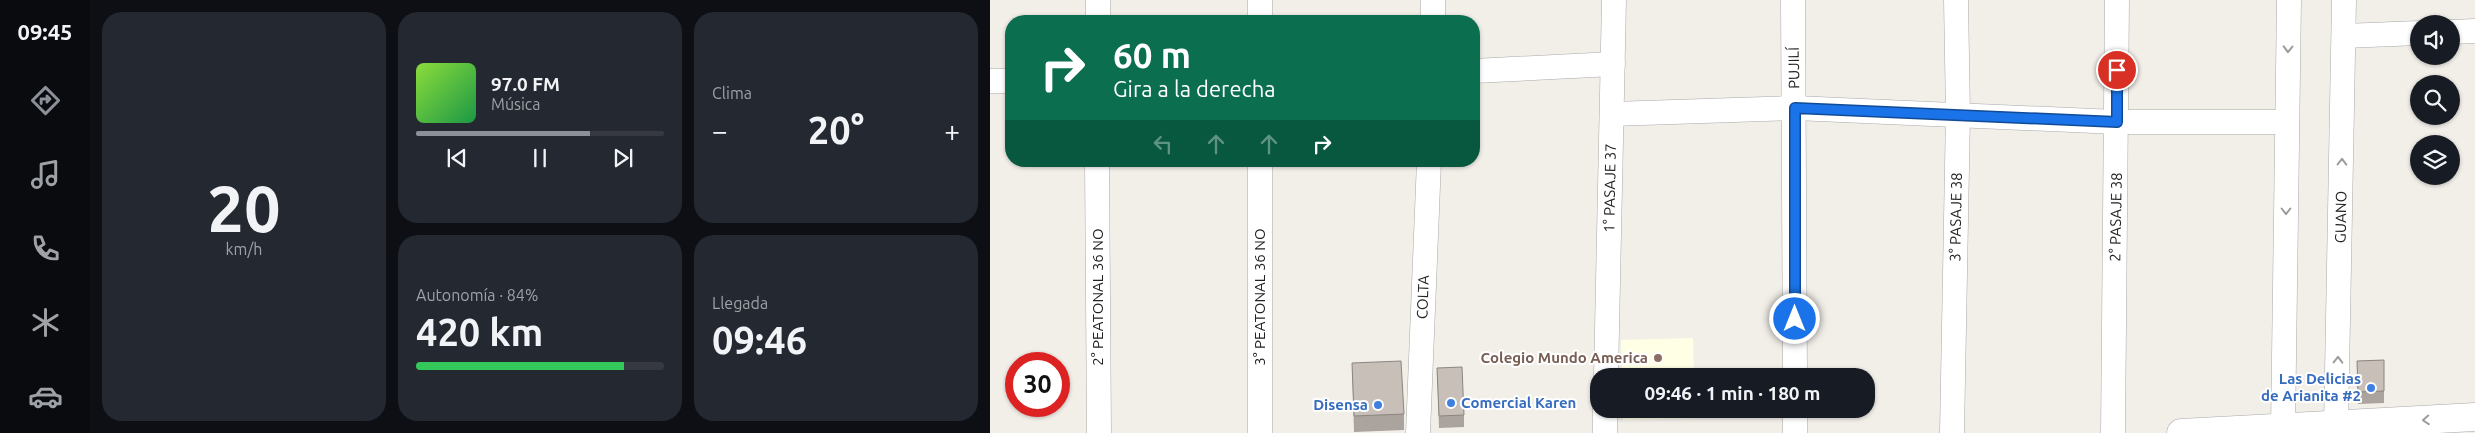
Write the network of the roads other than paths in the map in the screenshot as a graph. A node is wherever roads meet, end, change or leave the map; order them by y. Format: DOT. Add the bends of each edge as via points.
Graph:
graph roads {
  1 [pos="1098,0"];
  2 [pos="1260,0"];
  3 [pos="1433,0"];
  4 [pos="1614,0"];
  5 [pos="1793,0"];
  6 [pos="1956,0"];
  7 [pos="2117,0"];
  8 [pos="2289,0"];
  9 [pos="2344,0"];
  10 [pos="1098,15"];
  11 [pos="1260,15"];
  12 [pos="1433,15"];
  13 [pos="2460,32"];
  14 [pos="2475,32"];
  15 [pos="2410,34"];
  16 [pos="2344,36"];
  17 [pos="1613,64"];
  18 [pos="1480,71"];
  19 [pos="990,81"];
  20 [pos="1005,81"];
  21 [pos="1795,108"];
  22 [pos="1612,114"];
  23 [pos="1958,114"];
  24 [pos="2117,122"];
  25 [pos="2287,122"];
  26 [pos="1098,167"];
  27 [pos="1260,167"];
  28 [pos="1429,167"];
  29 [pos="1606,368"];
  30 [pos="1795,368"];
  31 [pos="2475,417"];
  32 [pos="1606,418"];
  33 [pos="1795,418"];
  34 [pos="2335,430"];
  35 [pos="2283,431"];
  36 [pos="1099,433"];
  37 [pos="1260,433"];
  38 [pos="1418,433"];
  39 [pos="1605,433"];
  40 [pos="1795,433"];
  41 [pos="1952,433"];
  42 [pos="2113,433"];
  43 [pos="2181,433"];
  1 -- 10 [label="street"];
  2 -- 11 [label="street"];
  3 -- 12 [label="street"];
  4 -- 17 [label="street, 1° PASAJE 37"];
  5 -- 21 [label="street, PUJILÍ"];
  6 -- 23 [label="street, 3° PASAJE 38"];
  7 -- 24 [label="street, 2° PASAJE 38"];
  8 -- 25 [label="street, one-way"];
  9 -- 16 [label="street, GUANO"];
  13 -- 14 [label="street"];
  15 -- 16 [label="street"];
  34 -- 16 [label="street, GUANO, one-way"];
  17 -- 18 [label="street"];
  17 -- 22 [label="street, 1° PASAJE 37"];
  19 -- 20 [label="street"];
  21 -- 22 [label="street"];
  21 -- 23 [label="street"];
  21 -- 30 [label="street, PUJILÍ"];
  22 -- 29 [label="street, 1° PASAJE 37"];
  23 -- 24 [label="street"];
  23 -- 41 [label="street, 3° PASAJE 38"];
  24 -- 25 [label="street"];
  24 -- 42 [label="street, 2° PASAJE 38"];
  25 -- 35 [label="street, one-way"];
  26 -- 36 [label="street, 2° PEATONAL 36 NO"];
  27 -- 37 [label="street, 3° PEATONAL 36 NO"];
  28 -- 38 [label="street, COLTA"];
  31 -- 34 [label="street, one-way"];
  32 -- 39 [label="street"];
  33 -- 40 [label="street"];
  34 -- 35 [label="street"];
  35 -- 43 [label="street"];
}
